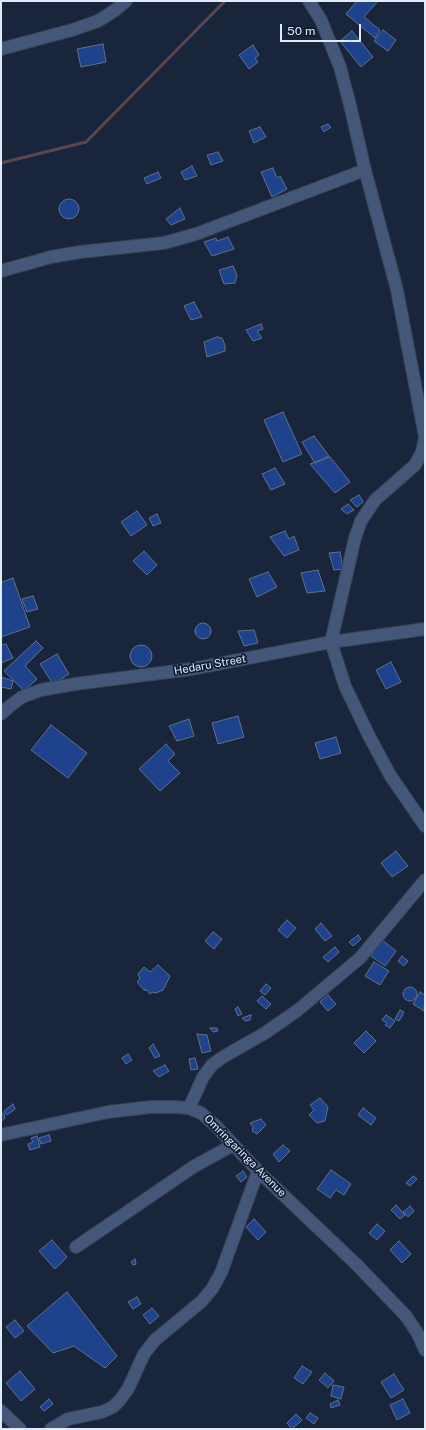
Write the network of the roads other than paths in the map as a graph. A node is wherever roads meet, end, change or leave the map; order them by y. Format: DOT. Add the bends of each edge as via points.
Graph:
graph roads {
  1 [pos="126,1"];
  2 [pos="309,1"];
  3 [pos="1,50"];
  4 [pos="365,170"];
  5 [pos="1,271"];
  6 [pos="425,629"];
  7 [pos="331,642"];
  8 [pos="1,714"];
  9 [pos="425,826"];
  10 [pos="425,880"];
  11 [pos="189,1108"];
  12 [pos="1,1135"];
  13 [pos="233,1145"];
  14 [pos="258,1171"];
  15 [pos="76,1247"];
  16 [pos="425,1350"];
  17 [pos="1,1411"];
  18 [pos="20,1429"];
  19 [pos="51,1429"];
  1 -- 3 [label="street" via="98,21"];
  2 -- 4 [label="street" via="321,20 340,66"];
  4 -- 5 [label="street" via="196,234 164,243 80,252"];
  4 -- 7 [label="street" via="397,290 425,437 422,452 415,466 375,500 361,521"];
  6 -- 7 [label="street, Hedaru Street"];
  7 -- 8 [label="street, Hedaru Street" via="192,669 41,690 22,697"];
  7 -- 9 [label="street" via="345,686 368,734 390,775"];
  10 -- 11 [label="street" via="360,958 298,1010 212,1065 202,1077"];
  11 -- 12 [label="street, Omringaringa Avenue" via="108,1112"];
  11 -- 13 [label="street, Omringaringa Avenue" via="201,1113"];
  13 -- 14 [label="street, Omringaringa Avenue"];
  13 -- 15 [label="street" via="193,1167"];
  14 -- 16 [label="street, Omringaringa Avenue" via="356,1264 406,1316"];
  14 -- 19 [label="street" via="221,1273 212,1289 202,1301 155,1340 144,1354 128,1389 113,1407 68,1419"];
  17 -- 18 [label="street"];
}
